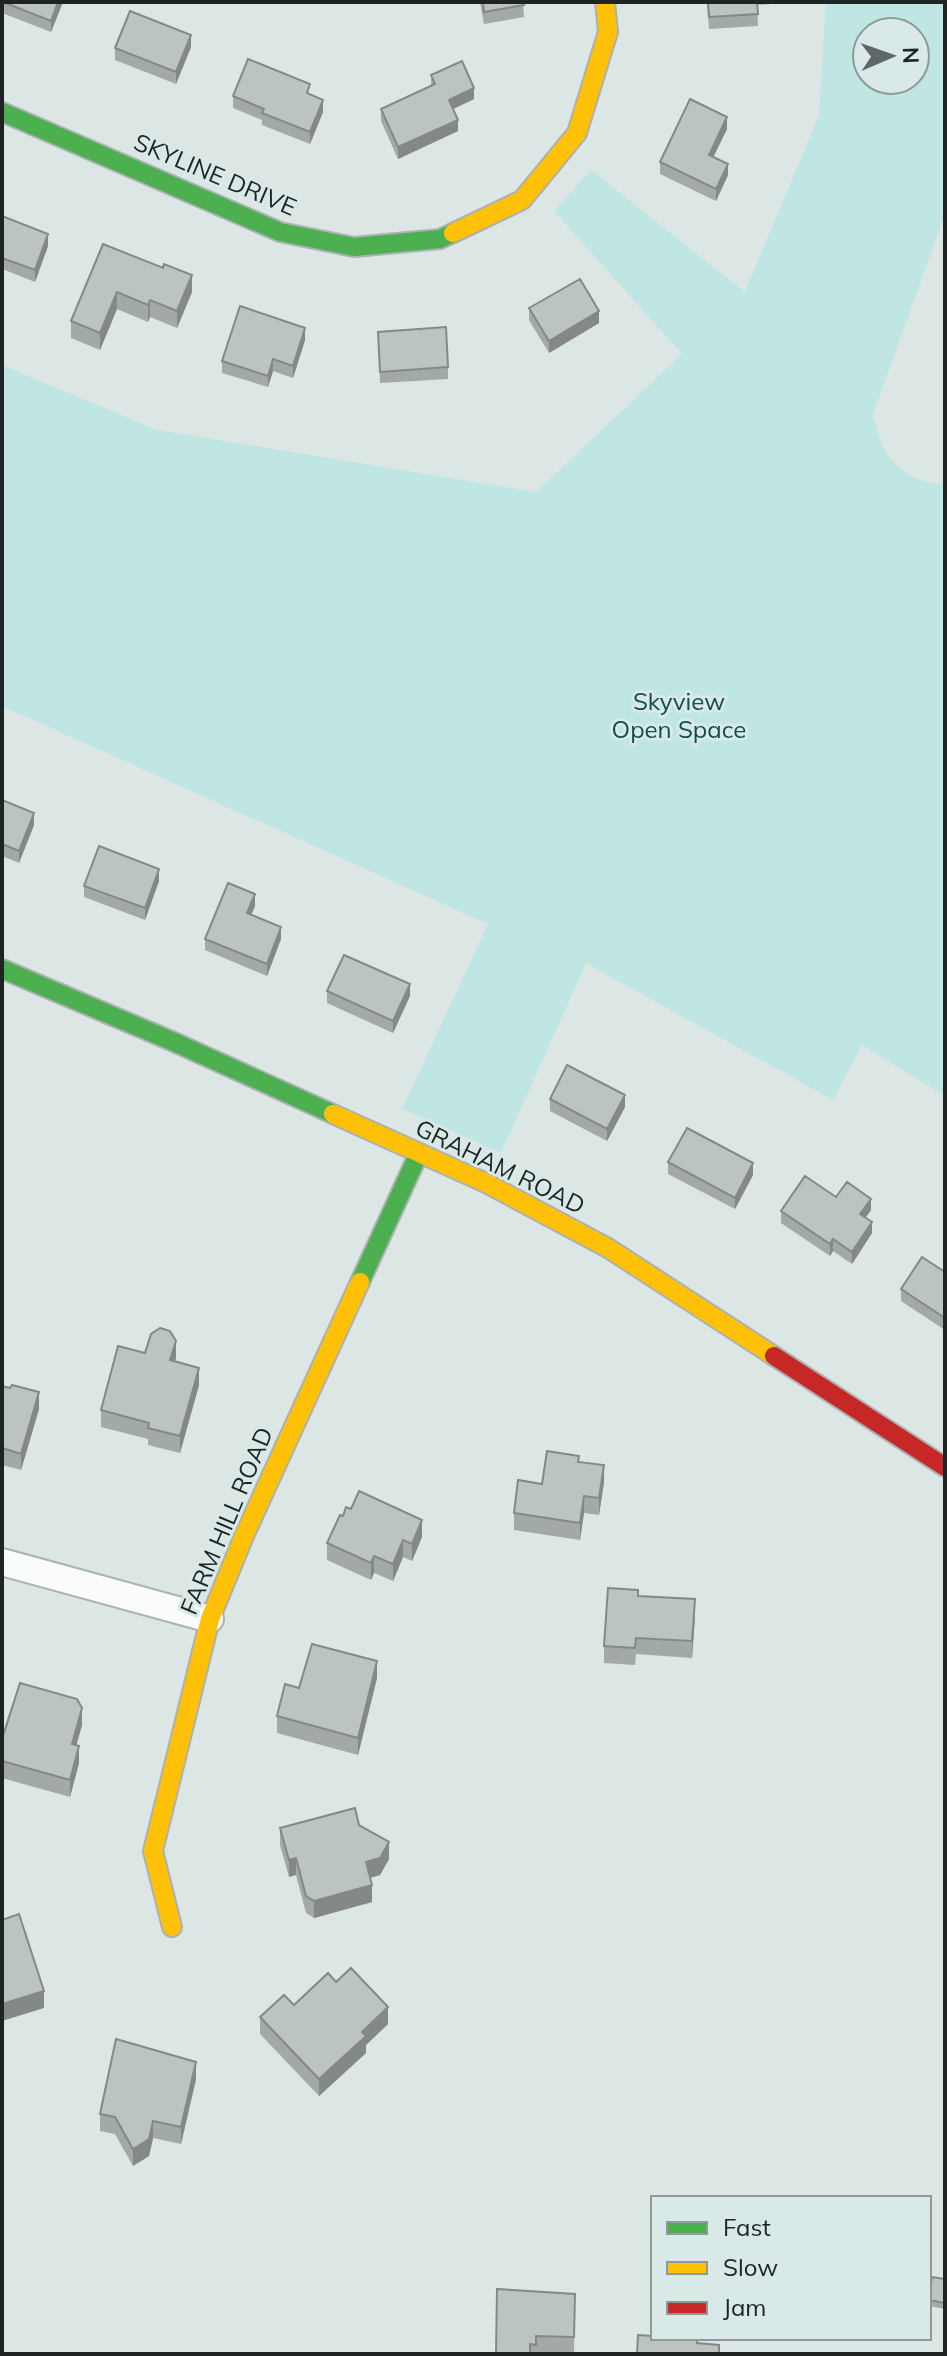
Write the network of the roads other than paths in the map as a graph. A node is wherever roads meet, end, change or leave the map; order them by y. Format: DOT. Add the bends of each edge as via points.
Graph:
graph roads {
  1 [pos="605,2"];
  2 [pos="2,112"];
  3 [pos="2,969"];
  4 [pos="419,1153"];
  5 [pos="945,1467"];
  6 [pos="2,1562"];
  7 [pos="210,1619"];
  8 [pos="172,1927"];
  1 -- 2 [label="street, SKYLINE DRIVE" via="608,32 577,133 522,200 440,239 354,247 280,232"];
  3 -- 4 [label="street, GRAHAM ROAD"];
  4 -- 5 [label="street, GRAHAM ROAD" via="608,1248"];
  4 -- 7 [label="street, FARM HILL ROAD"];
  6 -- 7 [label="street"];
  7 -- 8 [label="street, FARM HILL ROAD" via="153,1851"];
}
